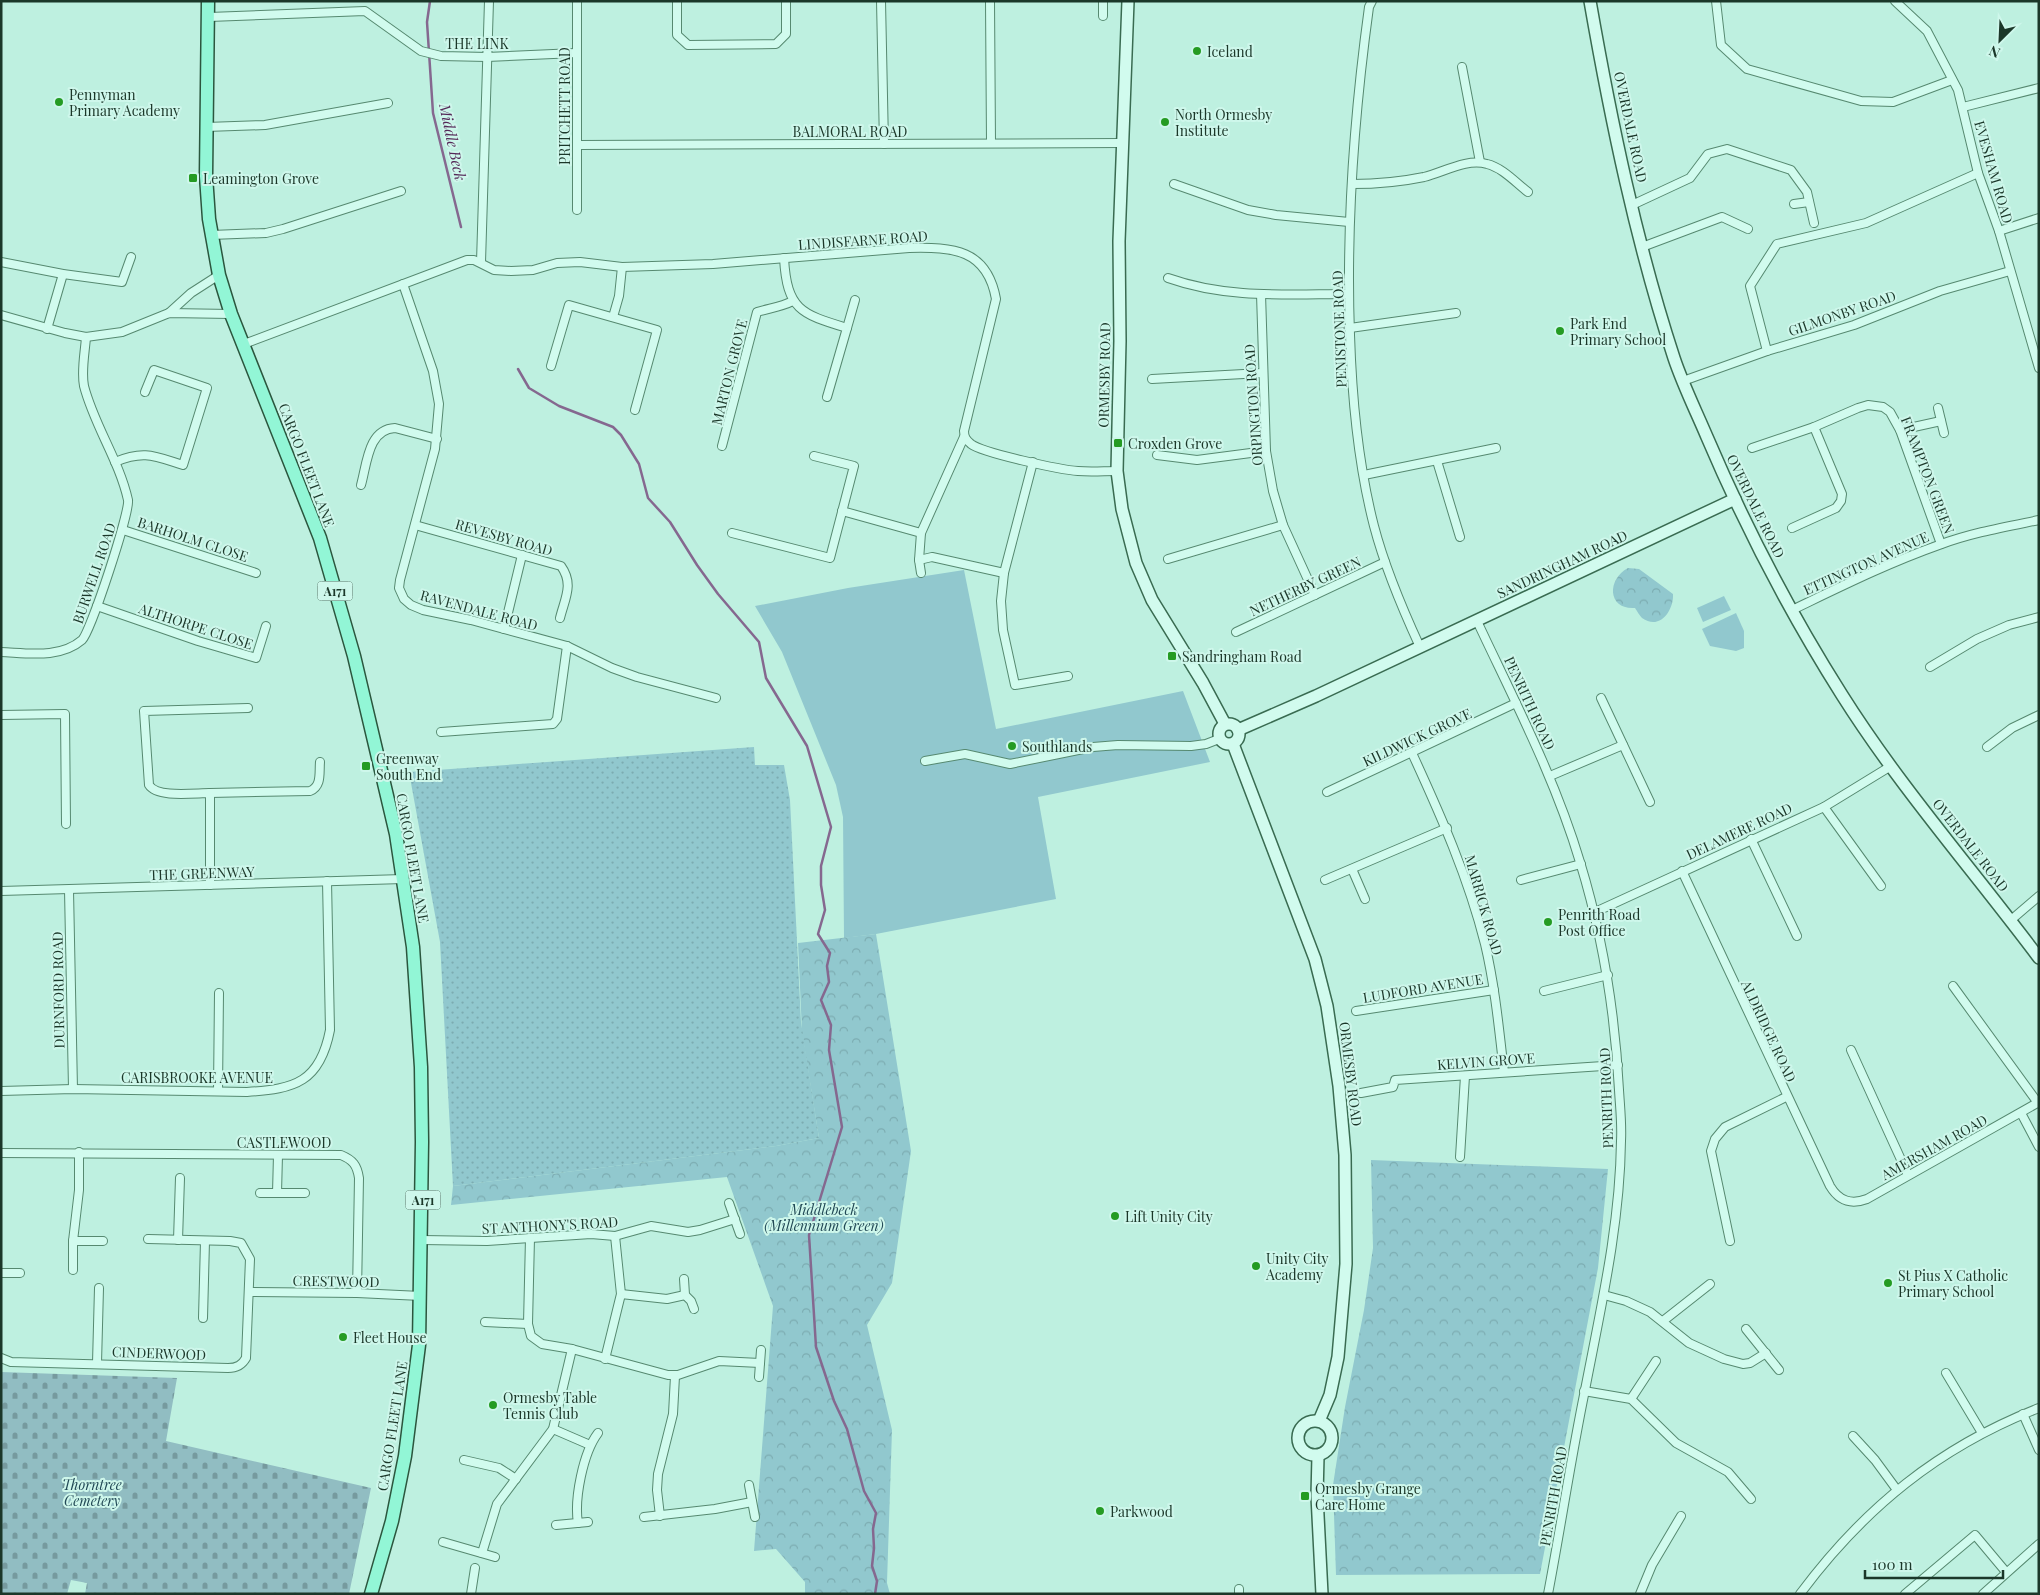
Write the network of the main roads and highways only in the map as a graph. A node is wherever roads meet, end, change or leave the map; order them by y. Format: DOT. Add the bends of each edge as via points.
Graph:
graph roads {
  1 [pos="208,1"];
  2 [pos="371,1594"];
  1 -- 2 [label="main road, CARGO FLEET LANE / A171" via="206,176 211,235 219,275 231,314 320,538 365,698 394,827 413,947 421,1067 419,1345 405,1456 392,1521"];
}
